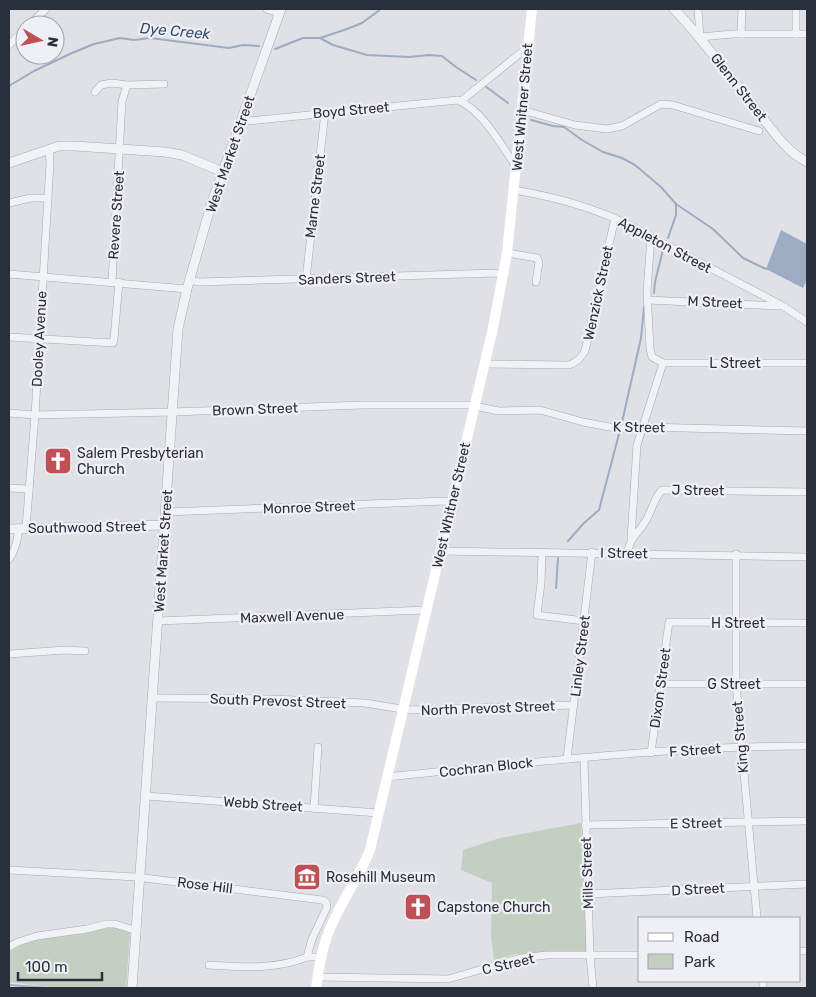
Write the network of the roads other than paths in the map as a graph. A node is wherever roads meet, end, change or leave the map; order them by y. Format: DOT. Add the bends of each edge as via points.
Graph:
graph roads {
  1 [pos="267,9"];
  2 [pos="532,9"];
  3 [pos="674,9"];
  4 [pos="698,9"];
  5 [pos="742,9"];
  6 [pos="796,9"];
  7 [pos="280,11"];
  8 [pos="741,34"];
  9 [pos="796,34"];
  10 [pos="807,34"];
  11 [pos="700,37"];
  12 [pos="528,47"];
  13 [pos="164,84"];
  14 [pos="127,85"];
  15 [pos="95,92"];
  16 [pos="461,101"];
  17 [pos="522,110"];
  18 [pos="325,112"];
  19 [pos="242,120"];
  20 [pos="759,131"];
  21 [pos="49,149"];
  22 [pos="120,149"];
  23 [pos="807,162"];
  24 [pos="9,163"];
  25 [pos="517,169"];
  26 [pos="223,172"];
  27 [pos="514,190"];
  28 [pos="48,198"];
  29 [pos="9,203"];
  30 [pos="615,218"];
  31 [pos="651,237"];
  32 [pos="507,253"];
  33 [pos="9,274"];
  34 [pos="504,274"];
  35 [pos="42,276"];
  36 [pos="306,279"];
  37 [pos="115,282"];
  38 [pos="536,282"];
  39 [pos="188,284"];
  40 [pos="647,300"];
  41 [pos="783,306"];
  42 [pos="807,322"];
  43 [pos="9,337"];
  44 [pos="40,339"];
  45 [pos="663,363"];
  46 [pos="807,363"];
  47 [pos="484,364"];
  48 [pos="474,405"];
  49 [pos="172,412"];
  50 [pos="9,413"];
  51 [pos="35,415"];
  52 [pos="644,427"];
  53 [pos="807,431"];
  54 [pos="9,488"];
  55 [pos="29,489"];
  56 [pos="807,492"];
  57 [pos="452,503"];
  58 [pos="166,512"];
  59 [pos="164,525"];
  60 [pos="23,528"];
  61 [pos="9,529"];
  62 [pos="631,539"];
  63 [pos="441,551"];
  64 [pos="542,552"];
  65 [pos="592,552"];
  66 [pos="628,553"];
  67 [pos="736,554"];
  68 [pos="807,557"];
  69 [pos="9,559"];
  70 [pos="426,610"];
  71 [pos="158,621"];
  72 [pos="584,621"];
  73 [pos="670,622"];
  74 [pos="735,623"];
  75 [pos="807,623"];
  76 [pos="85,651"];
  77 [pos="9,654"];
  78 [pos="661,684"];
  79 [pos="736,684"];
  80 [pos="807,684"];
  81 [pos="153,698"];
  82 [pos="574,705"];
  83 [pos="403,709"];
  84 [pos="741,746"];
  85 [pos="807,746"];
  86 [pos="318,747"];
  87 [pos="651,753"];
  88 [pos="584,758"];
  89 [pos="567,759"];
  90 [pos="387,777"];
  91 [pos="146,796"];
  92 [pos="314,808"];
  93 [pos="379,813"];
  94 [pos="807,821"];
  95 [pos="748,822"];
  96 [pos="585,825"];
  97 [pos="9,870"];
  98 [pos="141,877"];
  99 [pos="807,884"];
  100 [pos="754,886"];
  101 [pos="588,894"];
  102 [pos="757,917"];
  103 [pos="137,931"];
  104 [pos="9,947"];
  105 [pos="638,955"];
  106 [pos="307,956"];
  107 [pos="590,956"];
  108 [pos="322,957"];
  109 [pos="209,965"];
  110 [pos="318,977"];
  111 [pos="132,988"];
  112 [pos="316,988"];
  113 [pos="593,988"];
  1 -- 7 [label="street"];
  2 -- 12 [label="main road, West Whitner Street"];
  3 -- 11 [label="street, Glenn Street"];
  4 -- 11 [label="street"];
  5 -- 8 [label="street"];
  6 -- 9 [label="street"];
  7 -- 19 [label="street, West Market Street"];
  8 -- 9 [label="street"];
  8 -- 11 [label="street"];
  9 -- 10 [label="street"];
  11 -- 23 [label="street, Glenn Street" via="774,132"];
  12 -- 16 [label="street"];
  12 -- 17 [label="main road, West Whitner Street"];
  13 -- 14 [label="street"];
  14 -- 15 [label="street" via="101,85"];
  14 -- 22 [label="street, Revere Street" via="122,100"];
  16 -- 18 [label="street, Boyd Street"];
  16 -- 25 [label="street" via="487,126"];
  17 -- 20 [label="street" via="575,125 607,129 622,126 661,104"];
  17 -- 25 [label="main road, West Whitner Street"];
  18 -- 19 [label="street, Boyd Street" via="248,122"];
  18 -- 36 [label="street, Marne Street"];
  19 -- 26 [label="street, West Market Street"];
  21 -- 22 [label="street" via="58,146"];
  21 -- 24 [label="street"];
  21 -- 28 [label="street, Dooley Avenue"];
  22 -- 26 [label="street" via="165,152"];
  22 -- 37 [label="street, Revere Street"];
  25 -- 27 [label="main road, West Whitner Street"];
  26 -- 39 [label="street, West Market Street"];
  27 -- 30 [label="street, Appleton Street"];
  27 -- 32 [label="main road, West Whitner Street"];
  28 -- 29 [label="street"];
  28 -- 35 [label="street, Dooley Avenue"];
  30 -- 31 [label="street, Appleton Street"];
  30 -- 47 [label="street, Wenzick Street" via="585,351 580,359 569,364"];
  31 -- 40 [label="street"];
  31 -- 41 [label="street, Appleton Street"];
  32 -- 34 [label="main road, West Whitner Street"];
  32 -- 38 [label="street" via="537,258"];
  33 -- 35 [label="street, Sanders Street"];
  34 -- 36 [label="street, Sanders Street"];
  34 -- 47 [label="main road, West Whitner Street"];
  35 -- 37 [label="street, Sanders Street"];
  35 -- 44 [label="street, Dooley Avenue"];
  36 -- 39 [label="street, Sanders Street"];
  37 -- 39 [label="street, Sanders Street"];
  37 -- 44 [label="street, Revere Street" via="113,343"];
  39 -- 49 [label="street, West Market Street" via="178,329"];
  40 -- 41 [label="street, M Street"];
  40 -- 45 [label="street" via="652,357"];
  41 -- 42 [label="street, Appleton Street"];
  43 -- 44 [label="street"];
  44 -- 51 [label="street, Dooley Avenue"];
  45 -- 46 [label="street, L Street"];
  45 -- 52 [label="street"];
  47 -- 48 [label="main road, West Whitner Street"];
  48 -- 49 [label="street, Brown Street" via="362,405"];
  48 -- 52 [label="street, K Street" via="499,411 540,410 620,429"];
  48 -- 57 [label="main road, West Whitner Street"];
  49 -- 51 [label="street, Brown Street"];
  49 -- 58 [label="street, West Market Street"];
  50 -- 51 [label="street, Brown Street"];
  51 -- 55 [label="street, Dooley Avenue"];
  52 -- 53 [label="street, K Street"];
  52 -- 62 [label="street" via="637,445"];
  54 -- 55 [label="street"];
  55 -- 60 [label="street, Dooley Avenue"];
  56 -- 62 [label="street, J Street" via="662,490 645,522"];
  57 -- 58 [label="street, Monroe Street"];
  57 -- 63 [label="main road, West Whitner Street"];
  58 -- 59 [label="street, West Market Street"];
  59 -- 60 [label="street, Southwood Street"];
  59 -- 71 [label="street, West Market Street"];
  60 -- 61 [label="street, Southwood Street"];
  60 -- 69 [label="street, Dooley Avenue"];
  62 -- 66 [label="street, J Street"];
  63 -- 64 [label="street, I Street"];
  63 -- 70 [label="main road, West Whitner Street"];
  64 -- 65 [label="street, I Street"];
  64 -- 72 [label="street" via="537,615"];
  65 -- 66 [label="street, I Street"];
  65 -- 72 [label="street, Linley Street"];
  66 -- 67 [label="street, I Street"];
  67 -- 68 [label="street, I Street"];
  67 -- 74 [label="street, King Street"];
  70 -- 71 [label="street, Maxwell Avenue"];
  70 -- 83 [label="main road, West Whitner Street"];
  71 -- 81 [label="street, West Market Street"];
  72 -- 82 [label="street, Linley Street"];
  73 -- 74 [label="street, H Street"];
  73 -- 78 [label="street, Dixon Street"];
  74 -- 75 [label="street, H Street"];
  74 -- 79 [label="street, King Street"];
  76 -- 77 [label="street"];
  78 -- 79 [label="street, G Street"];
  78 -- 87 [label="street, Dixon Street"];
  79 -- 80 [label="street, G Street"];
  79 -- 84 [label="street, King Street"];
  81 -- 83 [label="street, South Prevost Street" via="346,702"];
  81 -- 91 [label="street, West Market Street"];
  82 -- 83 [label="street, North Prevost Street"];
  82 -- 89 [label="street, Linley Street"];
  83 -- 90 [label="main road, West Whitner Street"];
  84 -- 85 [label="street, F Street"];
  84 -- 87 [label="street, F Street"];
  84 -- 95 [label="street, King Street"];
  86 -- 92 [label="street"];
  87 -- 88 [label="street, F Street"];
  88 -- 89 [label="street, Cochran Block"];
  88 -- 96 [label="street, Mills Street"];
  89 -- 90 [label="street, Cochran Block"];
  90 -- 93 [label="main road, West Whitner Street"];
  91 -- 92 [label="street, Webb Street"];
  91 -- 98 [label="street, West Market Street"];
  92 -- 93 [label="street, Webb Street"];
  93 -- 108 [label="main road, West Whitner Street" via="370,850 334,920"];
  94 -- 95 [label="street, E Street"];
  95 -- 96 [label="street, E Street"];
  95 -- 100 [label="street, King Street"];
  96 -- 101 [label="street, Mills Street"];
  97 -- 98 [label="street, Rose Hill"];
  98 -- 103 [label="street, West Market Street"];
  98 -- 106 [label="street, Rose Hill" via="322,900 327,907"];
  99 -- 100 [label="street, D Street"];
  100 -- 101 [label="street, D Street"];
  100 -- 102 [label="street, King Street"];
  101 -- 107 [label="street, Mills Street"];
  103 -- 104 [label="street" via="106,924 37,936"];
  103 -- 111 [label="street, West Market Street"];
  105 -- 107 [label="street, C Street"];
  106 -- 108 [label="street"];
  106 -- 109 [label="street" via="266,967"];
  107 -- 110 [label="street, C Street" via="521,958 448,979"];
  107 -- 113 [label="street, Mills Street"];
  108 -- 110 [label="main road, West Whitner Street"];
  110 -- 112 [label="main road, West Whitner Street"];
}
